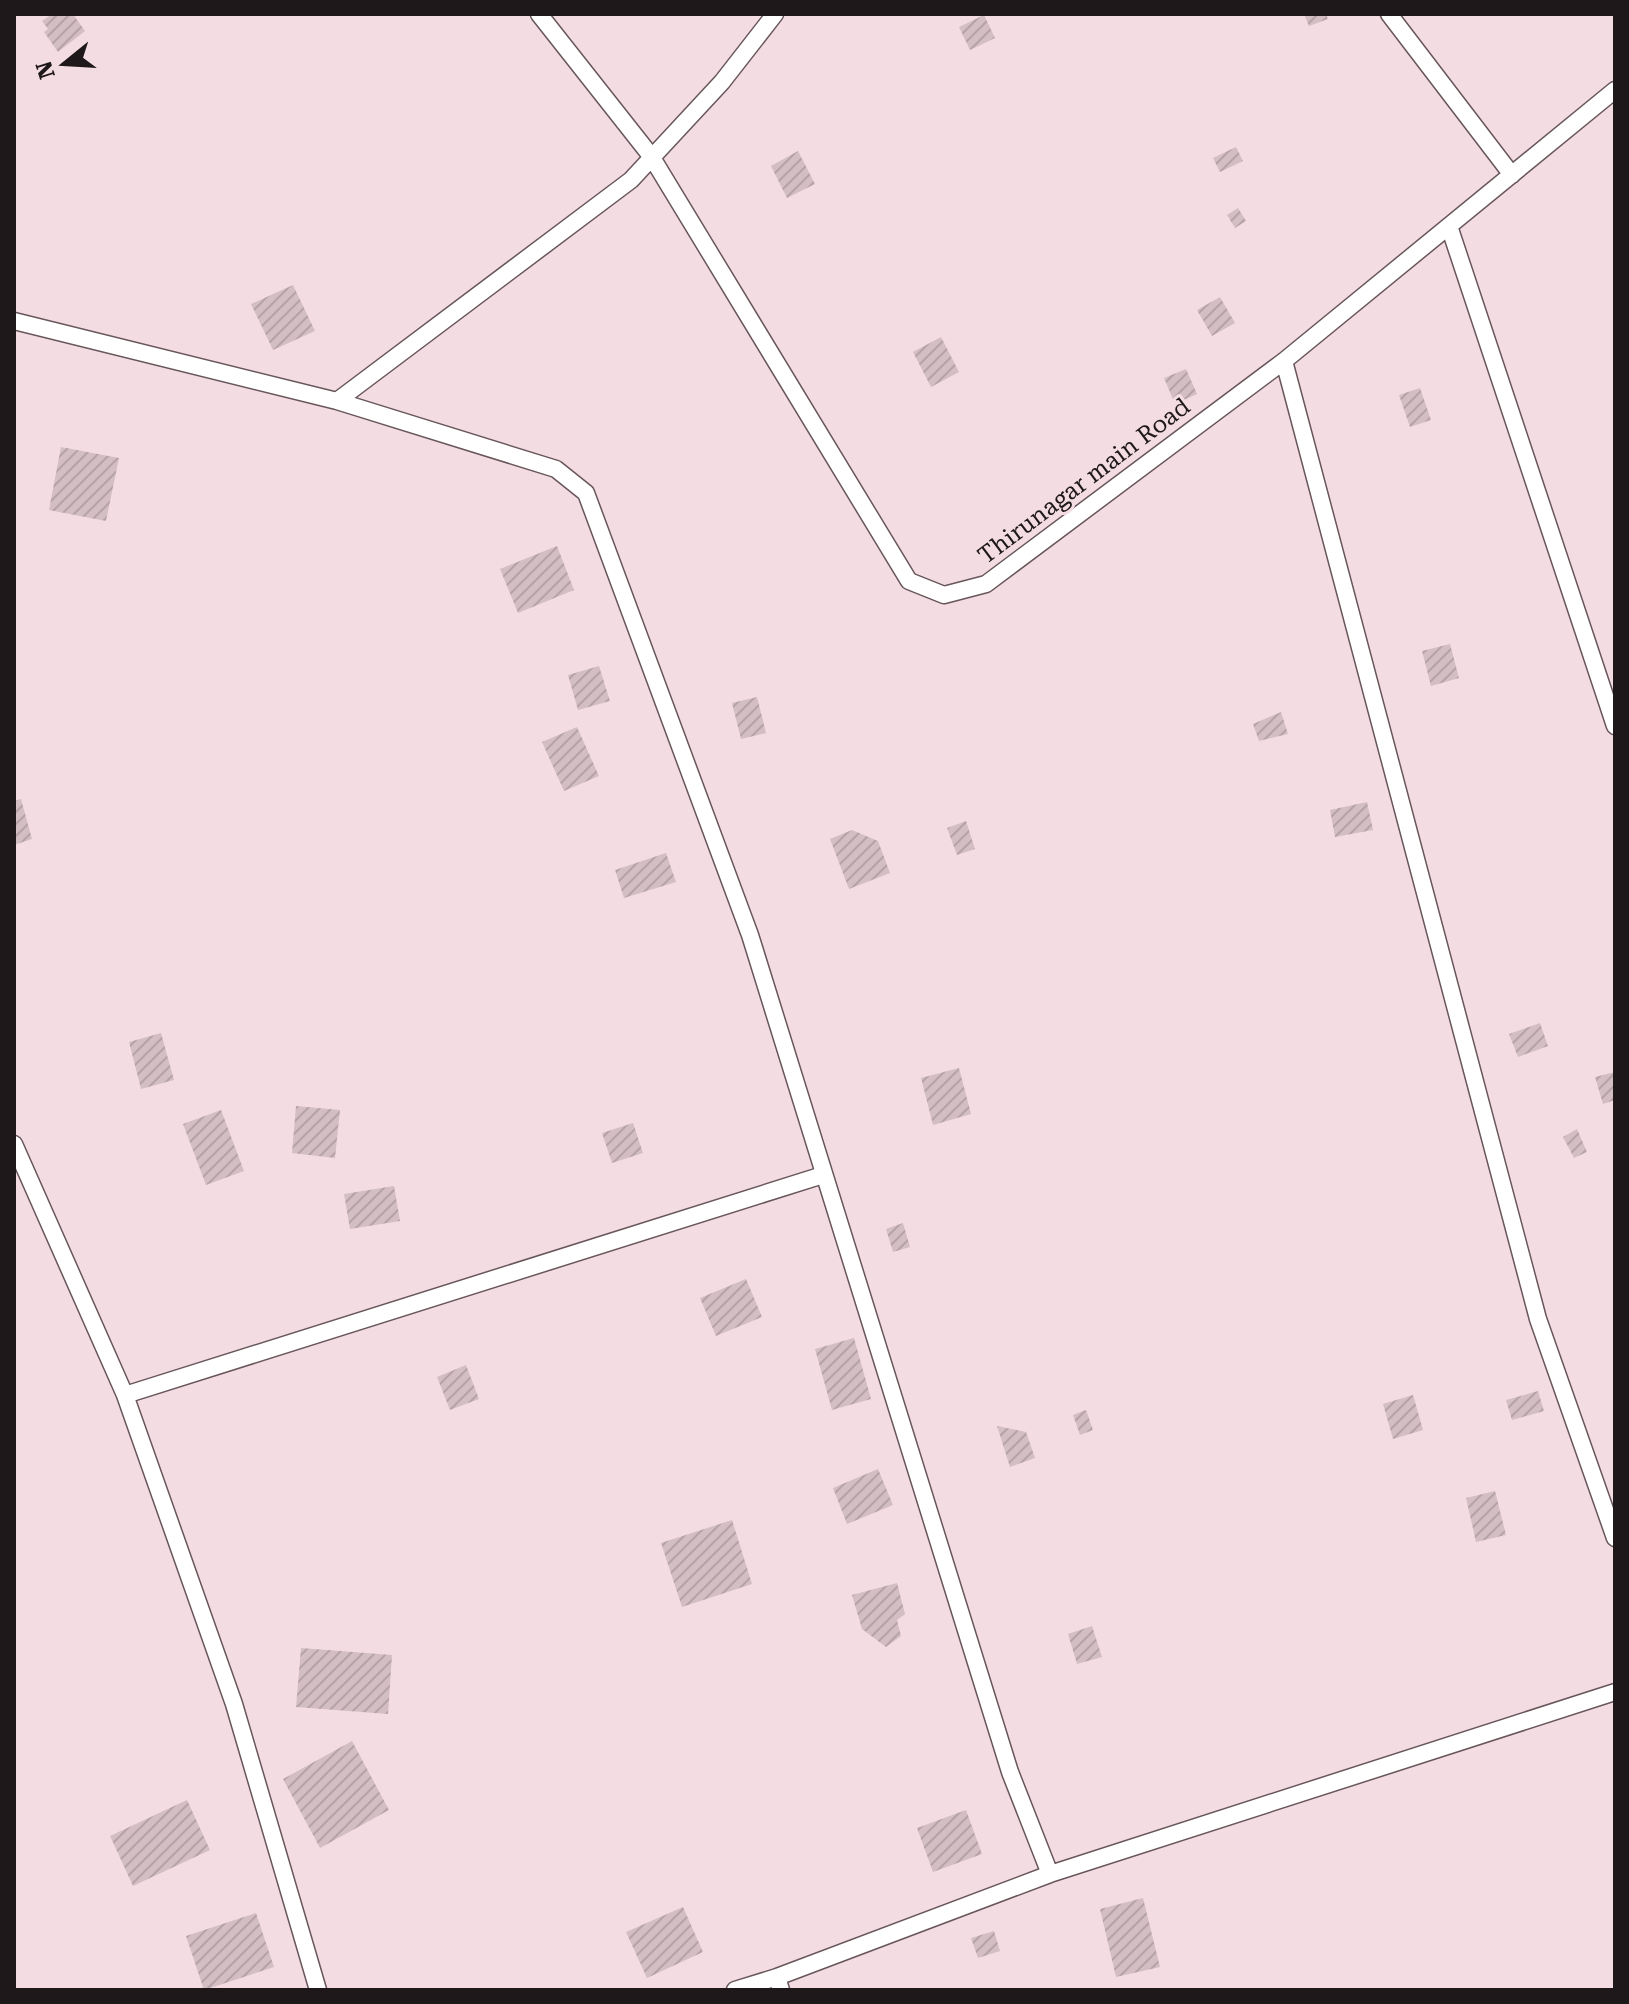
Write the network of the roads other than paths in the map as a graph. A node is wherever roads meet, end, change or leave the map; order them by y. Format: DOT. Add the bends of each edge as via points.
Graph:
graph roads {
  1 [pos="539,14"];
  2 [pos="775,14"];
  3 [pos="1389,14"];
  4 [pos="1615,90"];
  5 [pos="651,156"];
  6 [pos="1512,175"];
  7 [pos="1449,226"];
  8 [pos="14,321"];
  9 [pos="1284,361"];
  10 [pos="337,401"];
  11 [pos="1615,726"];
  12 [pos="14,1144"];
  13 [pos="823,1175"];
  14 [pos="125,1395"];
  15 [pos="1615,1538"];
  16 [pos="1615,1692"];
  17 [pos="1050,1874"];
  18 [pos="779,1983"];
  19 [pos="318,1990"];
  20 [pos="735,1990"];
  1 -- 5 [label="street, Thirunagar main Road"];
  2 -- 5 [label="street" via="722,82"];
  3 -- 6 [label="street"];
  4 -- 6 [label="street, Thirunagar main Road"];
  5 -- 9 [label="street, Thirunagar main Road" via="909,581 944,595 986,584"];
  5 -- 10 [label="street" via="631,180"];
  6 -- 7 [label="street, Thirunagar main Road"];
  7 -- 9 [label="street, Thirunagar main Road"];
  7 -- 11 [label="street"];
  8 -- 10 [label="street"];
  9 -- 15 [label="street" via="1538,1319"];
  10 -- 13 [label="street" via="556,469 586,493 750,935"];
  12 -- 14 [label="street"];
  13 -- 14 [label="street"];
  13 -- 17 [label="street" via="1010,1772"];
  14 -- 19 [label="street" via="234,1704"];
  16 -- 17 [label="street"];
  17 -- 18 [label="street"];
  18 -- 20 [label="street"];
}
